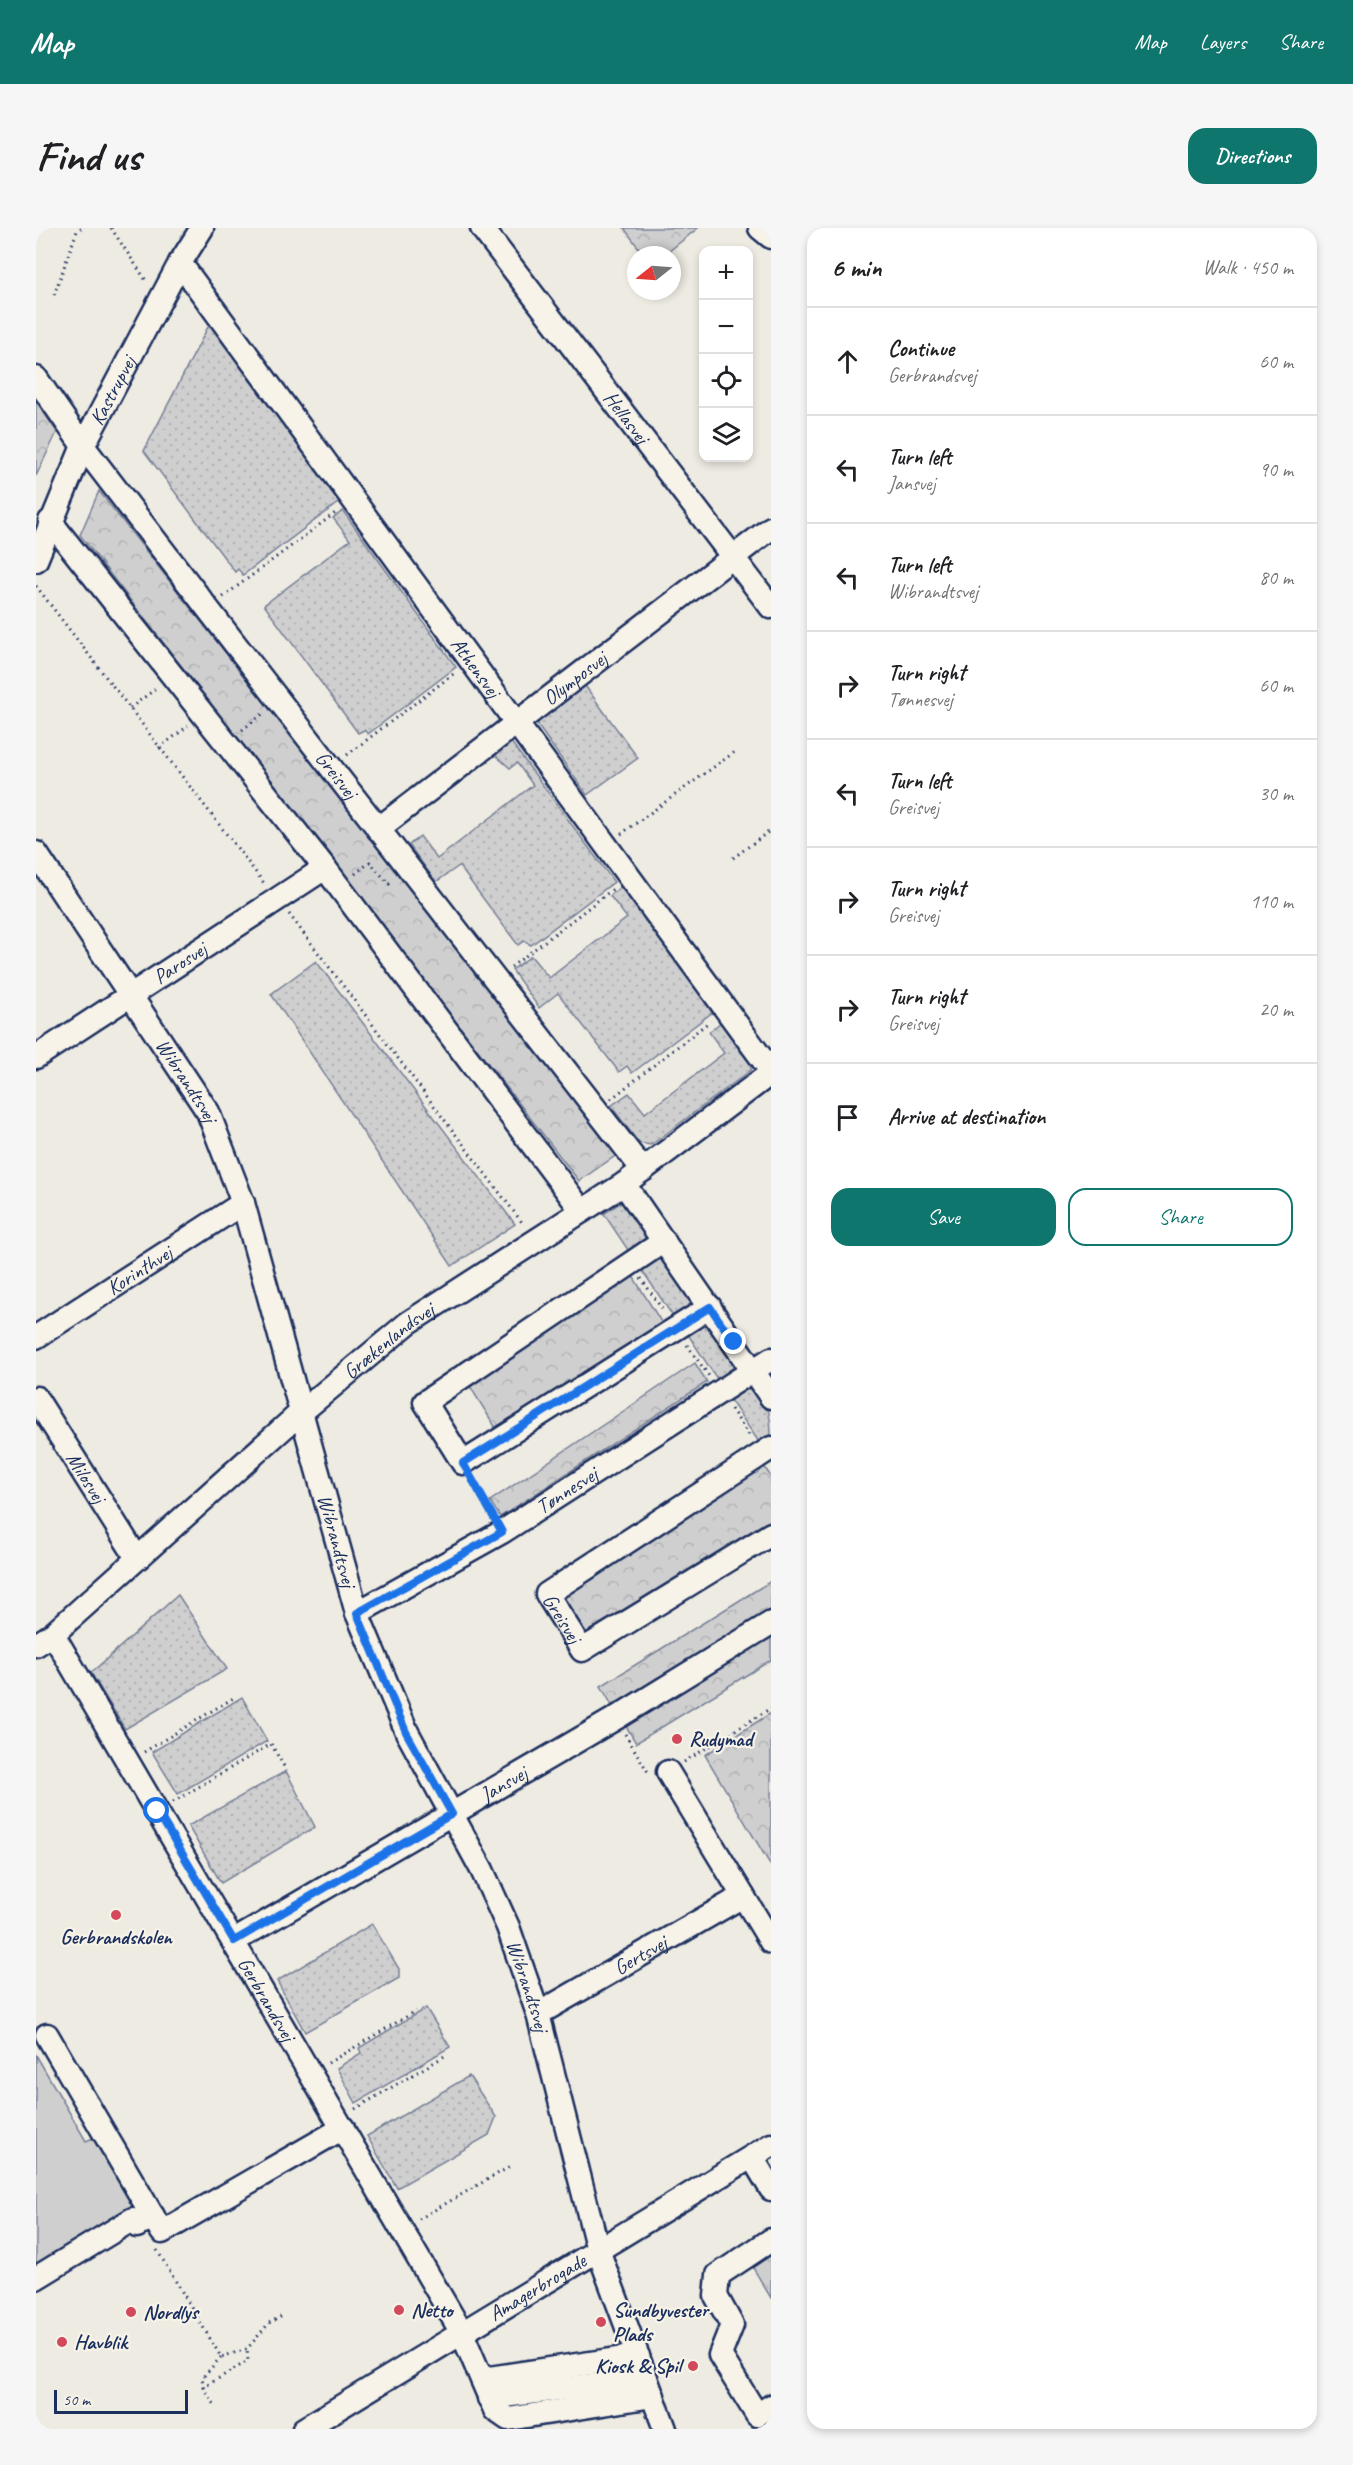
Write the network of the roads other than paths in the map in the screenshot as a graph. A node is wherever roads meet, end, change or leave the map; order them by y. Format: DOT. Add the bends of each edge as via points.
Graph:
graph roads {
  1 [pos="482,228"];
  2 [pos="760,228"];
  3 [pos="195,231"];
  4 [pos="771,237"];
  5 [pos="180,263"];
  6 [pos="36,378"];
  7 [pos="83,446"];
  8 [pos="50,521"];
  9 [pos="771,528"];
  10 [pos="733,557"];
  11 [pos="36,560"];
  12 [pos="771,607"];
  13 [pos="519,723"];
  14 [pos="378,829"];
  15 [pos="36,853"];
  16 [pos="325,868"];
  17 [pos="130,995"];
  18 [pos="36,1057"];
  19 [pos="771,1072"];
  20 [pos="643,1170"];
  21 [pos="624,1184"];
  22 [pos="243,1203"];
  23 [pos="582,1211"];
  24 [pos="664,1240"];
  25 [pos="710,1307"];
  26 [pos="36,1336"];
  27 [pos="762,1365"];
  28 [pos="771,1397"];
  29 [pos="36,1398"];
  30 [pos="300,1414"];
  31 [pos="767,1451"];
  32 [pos="771,1534"];
  33 [pos="137,1558"];
  34 [pos="357,1613"];
  35 [pos="771,1623"];
  36 [pos="44,1639"];
  37 [pos="668,1772"];
  38 [pos="452,1814"];
  39 [pos="743,1896"];
  40 [pos="234,1941"];
  41 [pos="771,1942"];
  42 [pos="538,2014"];
  43 [pos="47,2035"];
  44 [pos="340,2123"];
  45 [pos="771,2145"];
  46 [pos="752,2157"];
  47 [pos="771,2189"];
  48 [pos="146,2220"];
  49 [pos="771,2240"];
  50 [pos="598,2250"];
  51 [pos="36,2278"];
  52 [pos="462,2333"];
  53 [pos="638,2356"];
  54 [pos="649,2387"];
  55 [pos="486,2389"];
  56 [pos="771,2406"];
  57 [pos="507,2424"];
  58 [pos="304,2429"];
  59 [pos="665,2429"];
  1 -- 10 [label="street, Hellasvej"];
  2 -- 4 [label="street"];
  3 -- 5 [label="street, Kastrupvej"];
  5 -- 7 [label="street, Kastrupvej"];
  5 -- 13 [label="street, Athensvej"];
  6 -- 7 [label="street, Greisvej"];
  7 -- 8 [label="street, Kastrupvej"];
  7 -- 14 [label="street, Greisvej"];
  8 -- 11 [label="street, Kastrupvej"];
  8 -- 16 [label="street"];
  9 -- 10 [label="street, Olymposvej"];
  10 -- 12 [label="street, Hellasvej"];
  10 -- 13 [label="street, Olymposvej"];
  13 -- 14 [label="street, Olymposvej"];
  13 -- 19 [label="street, Athensvej"];
  14 -- 20 [label="street, Greisvej"];
  15 -- 17 [label="street, Wibrandtsvej"];
  16 -- 17 [label="street, Parosvej"];
  16 -- 23 [label="street"];
  17 -- 18 [label="street, Parosvej"];
  17 -- 22 [label="street, Wibrandtsvej" via="208,1112"];
  19 -- 20 [label="street, Grækenlandsvej"];
  20 -- 21 [label="street, Grækenlandsvej"];
  21 -- 23 [label="street, Grækenlandsvej"];
  21 -- 24 [label="street"];
  22 -- 26 [label="street, Korinthvej"];
  22 -- 30 [label="street, Wibrandtsvej"];
  23 -- 30 [label="street, Grækenlandsvej" via="408,1323"];
  24 -- 25 [label="street"];
  24 -- 25 [label="street" via="425,1402 463,1463"];
  25 -- 27 [label="street"];
  27 -- 28 [label="street"];
  27 -- 34 [label="street, Tønnesvej" via="502,1532"];
  29 -- 33 [label="street, Milosvej"];
  30 -- 33 [label="street, Grækenlandsvej"];
  30 -- 34 [label="street, Wibrandtsvej"];
  31 -- 32 [label="street, Greisvej" via="547,1594 582,1650"];
  33 -- 36 [label="street, Grækenlandsvej"];
  34 -- 38 [label="street, Wibrandtsvej" via="406,1732"];
  35 -- 38 [label="street, Jansvej"];
  36 -- 40 [label="street, Gerbrandsvej" via="128,1762"];
  37 -- 39 [label="street"];
  38 -- 40 [label="street, Jansvej"];
  38 -- 42 [label="street, Wibrandtsvej" via="508,1927"];
  39 -- 41 [label="street"];
  39 -- 42 [label="street, Gertsvej"];
  40 -- 44 [label="street, Gerbrandsvej"];
  42 -- 50 [label="street, Wibrandtsvej"];
  43 -- 48 [label="street"];
  44 -- 48 [label="street" via="162,2232"];
  44 -- 52 [label="street, Gerbrandsvej"];
  45 -- 46 [label="street, Amagerbrogade"];
  46 -- 47 [label="street"];
  46 -- 50 [label="street, Amagerbrogade"];
  48 -- 51 [label="street" via="137,2226 133,2219"];
  49 -- 56 [label="street" via="718,2275 716,2296 732,2325 720,2355 757,2415"];
  50 -- 52 [label="street, Amagerbrogade"];
  50 -- 53 [label="street"];
  52 -- 55 [label="street"];
  52 -- 58 [label="street, Amagerbrogade"];
  53 -- 54 [label="street"];
  53 -- 55 [label="street"];
  54 -- 55 [label="street"];
  54 -- 57 [label="street"];
  54 -- 59 [label="street"];
  55 -- 57 [label="street" via="495,2410"];
}
